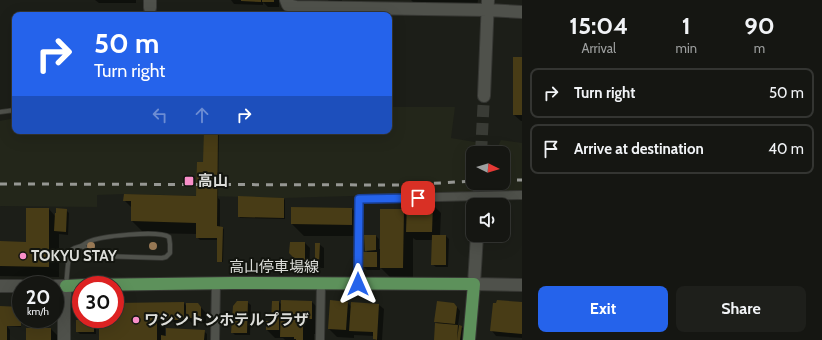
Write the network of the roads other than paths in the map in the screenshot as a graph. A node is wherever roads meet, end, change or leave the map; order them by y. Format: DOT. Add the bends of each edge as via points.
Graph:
graph roads {
  1 [pos="286,0"];
  2 [pos="488,5"];
  3 [pos="522,12"];
  4 [pos="484,96"];
  5 [pos="12,110"];
  6 [pos="0,112"];
  7 [pos="522,195"];
  8 [pos="477,242"];
  9 [pos="82,246"];
  10 [pos="63,276"];
  11 [pos="216,283"];
  12 [pos="321,284"];
  13 [pos="358,284"];
  14 [pos="474,284"];
  15 [pos="522,285"];
  16 [pos="0,286"];
  17 [pos="12,286"];
  18 [pos="64,286"];
  19 [pos="64,328"];
  20 [pos="64,340"];
  21 [pos="215,340"];
  22 [pos="320,340"];
  23 [pos="468,340"];
  1 -- 2 [label="street" via="288,6 296,7"];
  2 -- 3 [label="street"];
  2 -- 4 [label="street"];
  5 -- 6 [label="lane"];
  7 -- 13 [label="street" via="359,199"];
  8 -- 14 [label="street"];
  9 -- 9 [label="lane" via="88,241 117,235 165,234 169,237 170,253 162,258 100,256"];
  9 -- 10 [label="lane" via="73,248 69,253"];
  11 -- 12 [label="main road, 高山停車場線"];
  11 -- 18 [label="main road, 高山停車場線"];
  11 -- 21 [label="street"];
  12 -- 13 [label="main road, 高山停車場線"];
  12 -- 22 [label="street"];
  13 -- 14 [label="main road, 高山停車場線"];
  14 -- 15 [label="street"];
  14 -- 23 [label="main road"];
  16 -- 17 [label="street"];
  19 -- 20 [label="street"];
}
